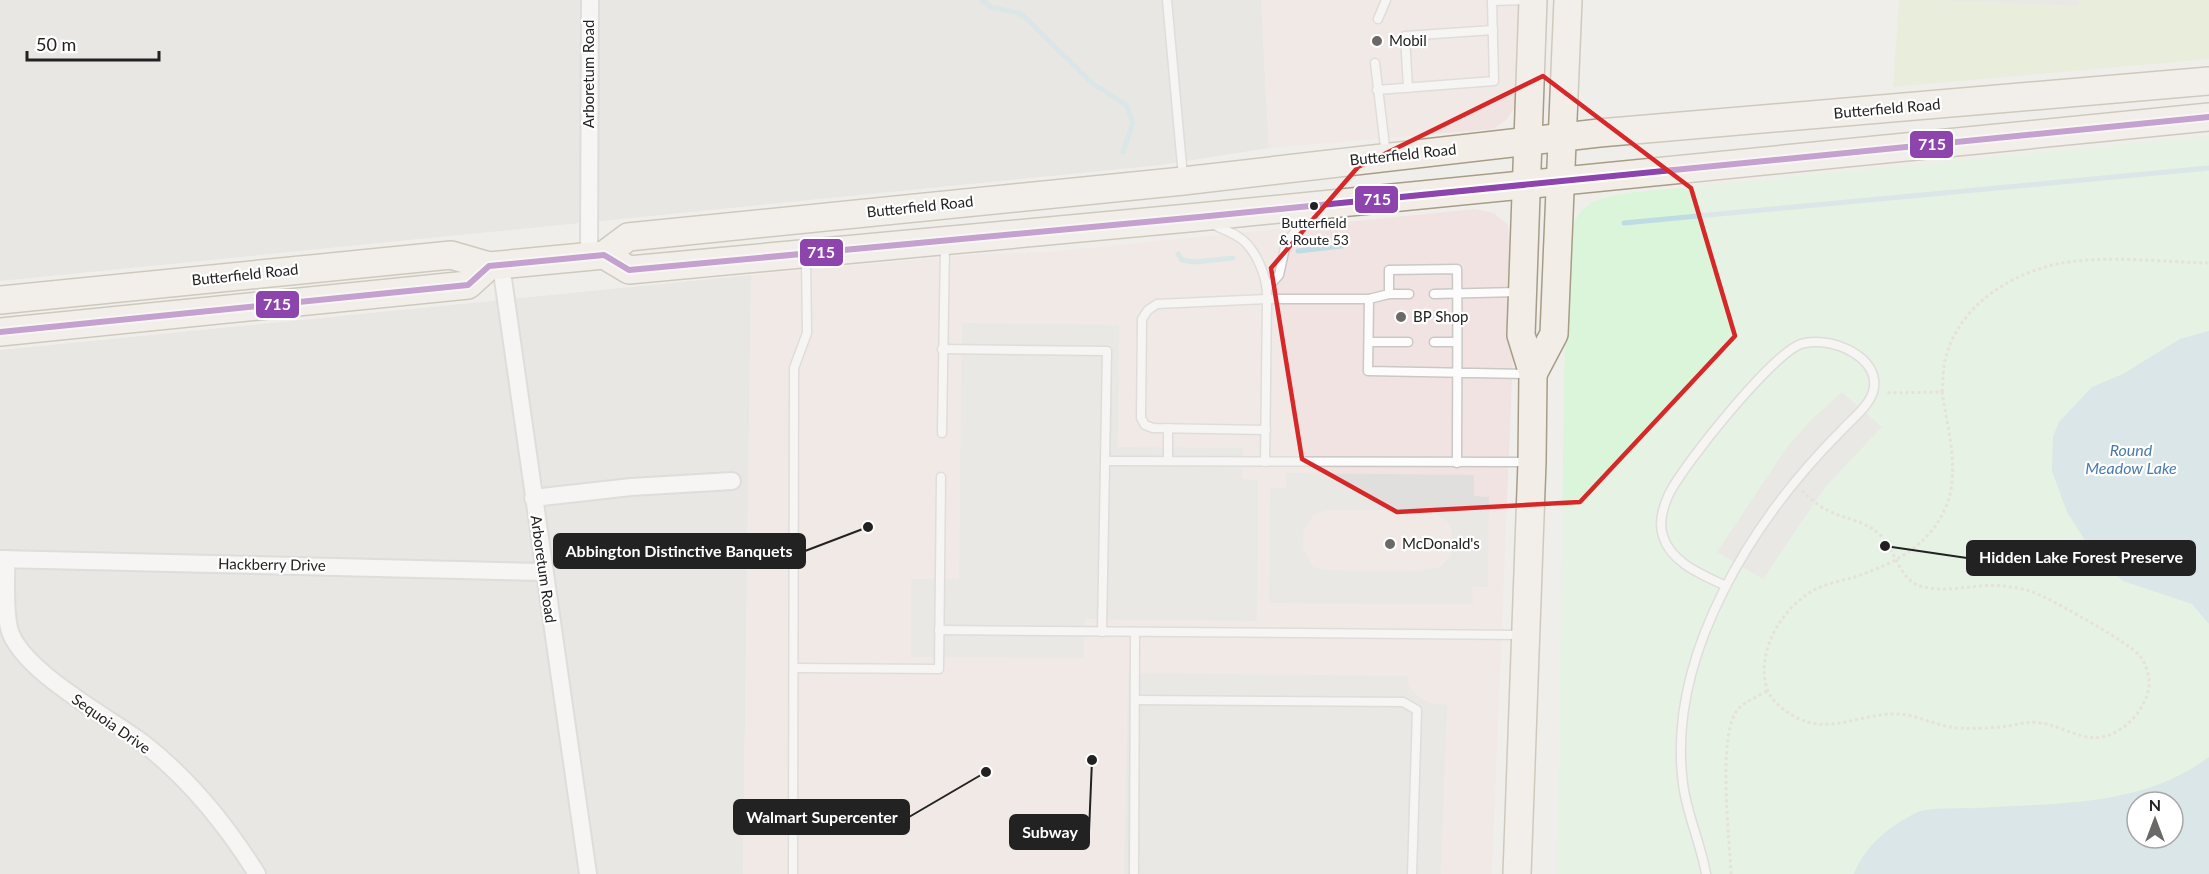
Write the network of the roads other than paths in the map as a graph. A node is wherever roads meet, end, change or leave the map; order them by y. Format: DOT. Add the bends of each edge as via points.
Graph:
graph roads {
  1 [pos="590,0"];
  2 [pos="1167,0"];
  3 [pos="1386,0"];
  4 [pos="1533,0"];
  5 [pos="1568,0"];
  6 [pos="1492,1"];
  7 [pos="1378,19"];
  8 [pos="1493,30"];
  9 [pos="1375,63"];
  10 [pos="2209,81"];
  11 [pos="1408,88"];
  12 [pos="1377,90"];
  13 [pos="2209,117"];
  14 [pos="1563,138"];
  15 [pos="1528,142"];
  16 [pos="1386,156"];
  17 [pos="1183,181"];
  18 [pos="1560,182"];
  19 [pos="1526,185"];
  20 [pos="1317,205"];
  21 [pos="1200,217"];
  22 [pos="945,240"];
  23 [pos="806,252"];
  24 [pos="596,255"];
  25 [pos="495,265"];
  26 [pos="1267,288"];
  27 [pos="1522,291"];
  28 [pos="1389,294"];
  29 [pos="1409,294"];
  30 [pos="1434,294"];
  31 [pos="1457,294"];
  32 [pos="1267,299"];
  33 [pos="1369,299"];
  34 [pos="0,300"];
  35 [pos="0,332"];
  36 [pos="1369,342"];
  37 [pos="1408,342"];
  38 [pos="1434,342"];
  39 [pos="1457,342"];
  40 [pos="942,349"];
  41 [pos="1457,373"];
  42 [pos="1533,374"];
  43 [pos="1168,428"];
  44 [pos="1266,429"];
  45 [pos="942,433"];
  46 [pos="1105,461"];
  47 [pos="1168,461"];
  48 [pos="1265,462"];
  49 [pos="1532,462"];
  50 [pos="1457,463"];
  51 [pos="941,477"];
  52 [pos="732,481"];
  53 [pos="533,498"];
  54 [pos="3,559"];
  55 [pos="544,572"];
  56 [pos="1726,586"];
  57 [pos="939,630"];
  58 [pos="1102,632"];
  59 [pos="1135,632"];
  60 [pos="1528,635"];
  61 [pos="795,668"];
  62 [pos="1136,700"];
  63 [pos="256,874"];
  64 [pos="588,874"];
  65 [pos="793,874"];
  66 [pos="1134,874"];
  67 [pos="1412,874"];
  68 [pos="1517,874"];
  69 [pos="1706,874"];
  1 -- 24 [label="street, Arboretum Road"];
  2 -- 17 [label="lane"];
  3 -- 7 [label="lane"];
  4 -- 6 [label="lane"];
  4 -- 15 [label="main road"];
  5 -- 14 [label="main road"];
  6 -- 8 [label="lane"];
  8 -- 11 [label="lane" via="1494,81"];
  8 -- 11 [label="lane" via="1405,36"];
  9 -- 12 [label="lane"];
  10 -- 14 [label="main road, Butterfield Road"];
  11 -- 12 [label="lane"];
  12 -- 16 [label="lane"];
  13 -- 18 [label="main road"];
  14 -- 15 [label="main road, Butterfield Road"];
  14 -- 18 [label="main road"];
  15 -- 16 [label="main road, Butterfield Road"];
  15 -- 19 [label="main road"];
  16 -- 17 [label="main road, Butterfield Road"];
  17 -- 24 [label="main road, Butterfield Road" via="628,237"];
  18 -- 19 [label="main road"];
  18 -- 42 [label="main road" via="1554,334"];
  19 -- 20 [label="main road"];
  19 -- 27 [label="main road"];
  20 -- 21 [label="main road"];
  20 -- 26 [label="lane" via="1286,243 1279,275"];
  21 -- 22 [label="main road"];
  21 -- 26 [label="lane" via="1239,236 1251,248"];
  22 -- 23 [label="main road"];
  22 -- 40 [label="lane"];
  23 -- 24 [label="main road" via="629,270"];
  23 -- 61 [label="lane" via="807,333 794,368"];
  24 -- 25 [label="main road, Butterfield Road"];
  25 -- 34 [label="main road, Butterfield Road" via="451,255"];
  25 -- 35 [label="main road" via="468,285"];
  25 -- 53 [label="street, Arboretum Road"];
  26 -- 32 [label="lane"];
  27 -- 31 [label="lane"];
  27 -- 42 [label="main road" via="1521,335"];
  28 -- 29 [label="lane"];
  28 -- 31 [label="lane" via="1389,270 1457,269"];
  28 -- 33 [label="lane"];
  30 -- 31 [label="lane"];
  31 -- 39 [label="lane"];
  32 -- 33 [label="lane"];
  32 -- 43 [label="lane" via="1157,304 1148,310 1142,319 1141,418 1153,428"];
  32 -- 44 [label="lane"];
  33 -- 36 [label="lane"];
  36 -- 37 [label="lane"];
  36 -- 41 [label="lane" via="1368,372"];
  38 -- 39 [label="lane"];
  39 -- 41 [label="lane"];
  40 -- 45 [label="lane"];
  40 -- 46 [label="lane" via="1107,351"];
  41 -- 42 [label="lane"];
  41 -- 50 [label="lane"];
  42 -- 49 [label="main road"];
  43 -- 44 [label="lane"];
  43 -- 47 [label="lane"];
  44 -- 48 [label="lane"];
  46 -- 47 [label="lane"];
  46 -- 58 [label="lane"];
  47 -- 48 [label="lane"];
  48 -- 50 [label="lane"];
  49 -- 50 [label="lane"];
  49 -- 60 [label="main road"];
  51 -- 57 [label="lane"];
  52 -- 53 [label="street"];
  53 -- 55 [label="street, Arboretum Road"];
  54 -- 55 [label="street, Hackberry Drive"];
  54 -- 63 [label="street, Sequoia Drive" via="9,629 25,654 75,699 143,743 192,788 230,834"];
  55 -- 64 [label="street, Arboretum Road"];
  56 -- 56 [label="lane" via="1692,569 1671,552 1662,534 1664,507 1671,491 1701,449 1786,352 1801,344 1821,343 1842,347 1861,357 1872,373 1873,392 1864,408 1793,485"];
  56 -- 69 [label="lane" via="1700,644 1687,687 1680,734 1683,784"];
  57 -- 58 [label="lane"];
  57 -- 61 [label="lane" via="939,669"];
  58 -- 59 [label="lane"];
  59 -- 60 [label="lane"];
  59 -- 62 [label="lane"];
  60 -- 68 [label="main road"];
  61 -- 65 [label="lane"];
  62 -- 66 [label="lane"];
  62 -- 67 [label="lane" via="1403,702 1417,710"];
}
